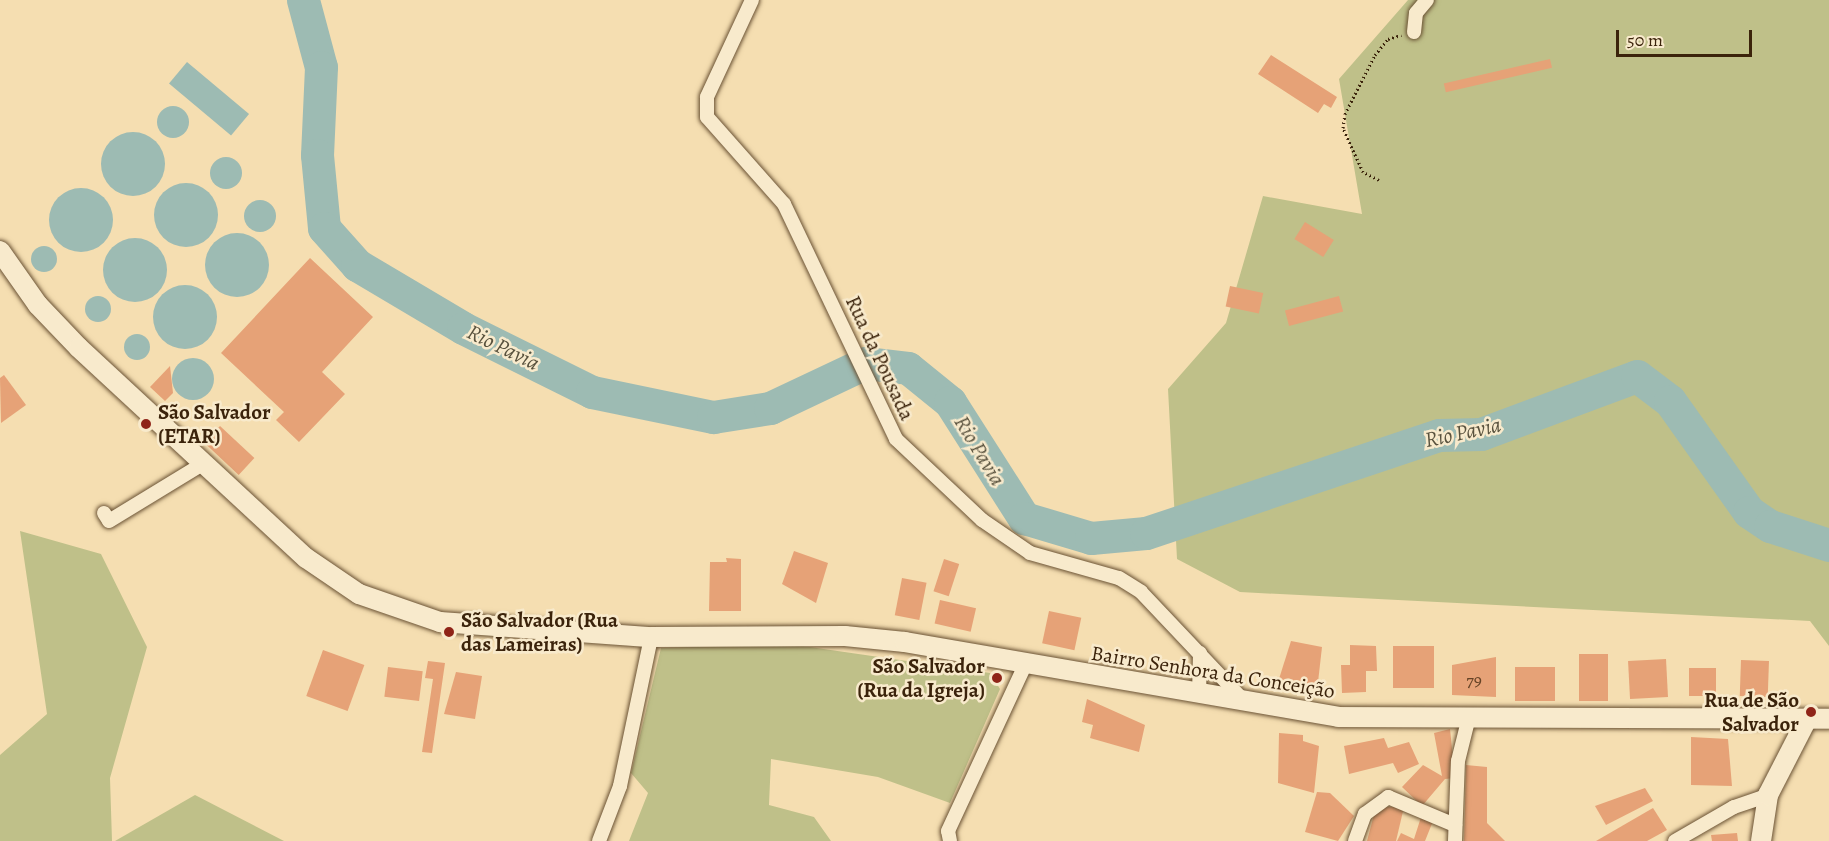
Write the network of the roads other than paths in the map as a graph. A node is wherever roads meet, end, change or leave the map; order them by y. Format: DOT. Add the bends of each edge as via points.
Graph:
graph roads {
  1 [pos="752,0"];
  2 [pos="1427,0"];
  3 [pos="1414,32"];
  4 [pos="0,251"];
  5 [pos="204,463"];
  6 [pos="104,513"];
  7 [pos="651,637"];
  8 [pos="1200,653"];
  9 [pos="1025,664"];
  10 [pos="1199,695"];
  11 [pos="1248,705"];
  12 [pos="1469,717"];
  13 [pos="1807,719"];
  14 [pos="1829,719"];
  15 [pos="1768,795"];
  16 [pos="1455,825"];
  17 [pos="599,841"];
  18 [pos="950,841"];
  19 [pos="1355,841"];
  20 [pos="1455,841"];
  21 [pos="1675,841"];
  22 [pos="1761,841"];
  1 -- 8 [label="street, Rua da Pousada" via="707,97 707,117 784,204 896,439 982,520 1030,553 1119,578 1141,592"];
  2 -- 3 [label="street" via="1416,13"];
  4 -- 5 [label="street, Bairro Senhora da Conceição" via="38,305 79,348"];
  5 -- 6 [label="street" via="109,521"];
  5 -- 7 [label="street, Bairro Senhora da Conceição" via="306,558 359,594 392,609 452,624"];
  7 -- 9 [label="street, Bairro Senhora da Conceição" via="757,636 905,642"];
  7 -- 17 [label="street" via="620,786"];
  8 -- 10 [label="street"];
  8 -- 11 [label="street, Rua da Pousada"];
  9 -- 10 [label="street, Bairro Senhora da Conceição"];
  9 -- 18 [label="street" via="948,831"];
  10 -- 11 [label="street, Bairro Senhora da Conceição"];
  11 -- 12 [label="street, Bairro Senhora da Conceição" via="1338,717"];
  12 -- 13 [label="street, Bairro Senhora da Conceição"];
  12 -- 16 [label="street" via="1458,761"];
  13 -- 14 [label="street, Bairro Senhora da Conceição"];
  13 -- 15 [label="street"];
  15 -- 21 [label="street" via="1734,807"];
  15 -- 22 [label="street"];
  16 -- 19 [label="street" via="1388,797 1365,814"];
  16 -- 20 [label="street"];
}
